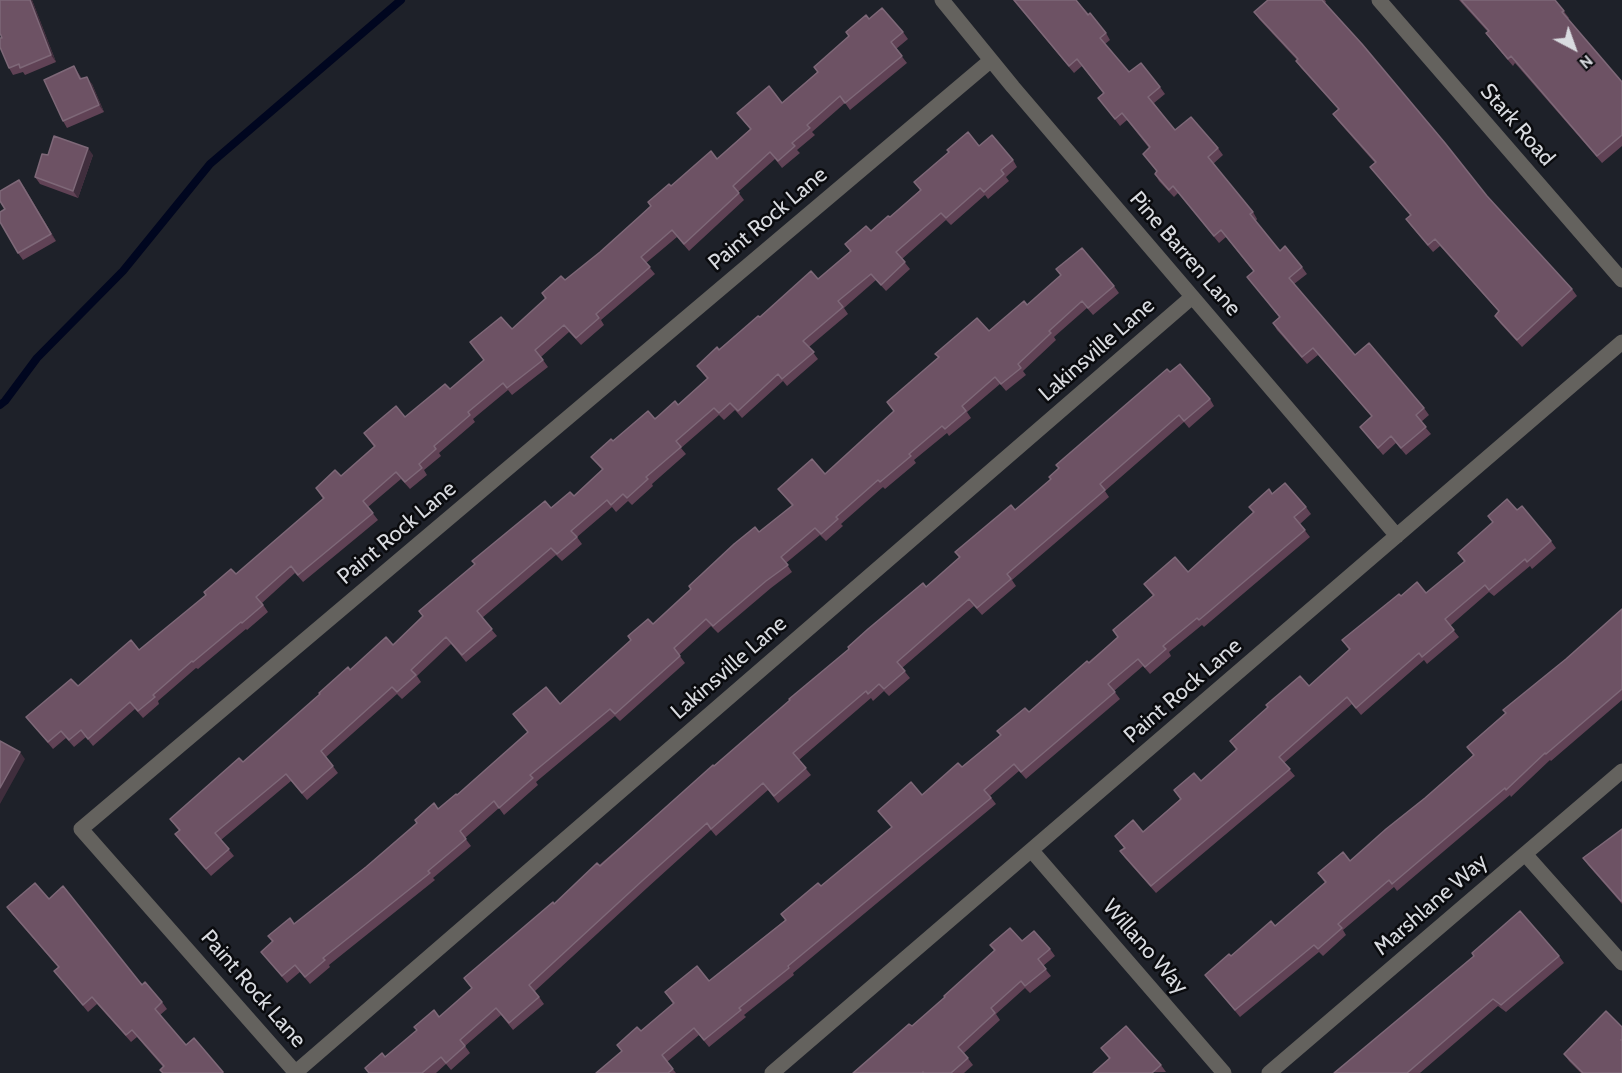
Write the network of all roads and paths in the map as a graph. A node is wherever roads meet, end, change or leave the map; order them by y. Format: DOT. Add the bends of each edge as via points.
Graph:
graph roads {
  1 [pos="942,0"];
  2 [pos="1379,0"];
  3 [pos="990,61"];
  4 [pos="1622,280"];
  5 [pos="1192,297"];
  6 [pos="1622,342"];
  7 [pos="1397,536"];
  8 [pos="1622,771"];
  9 [pos="1032,851"];
  10 [pos="1525,854"];
  11 [pos="1622,963"];
  12 [pos="296,1073"];
  13 [pos="772,1073"];
  14 [pos="1224,1073"];
  15 [pos="1269,1073"];
  1 -- 3 [label="street, Pine Barren Lane"];
  2 -- 4 [label="street, Stark Road"];
  3 -- 5 [label="street, Pine Barren Lane"];
  3 -- 12 [label="street, Paint Rock Lane" via="81,829"];
  5 -- 7 [label="street, Pine Barren Lane"];
  5 -- 12 [label="street, Lakinsville Lane"];
  6 -- 7 [label="street, Paint Rock Lane"];
  7 -- 9 [label="street, Paint Rock Lane"];
  8 -- 10 [label="street, Marshlane Way"];
  9 -- 13 [label="street, Paint Rock Lane"];
  9 -- 14 [label="street, Willano Way"];
  10 -- 11 [label="street"];
  10 -- 15 [label="street, Marshlane Way"];
}
